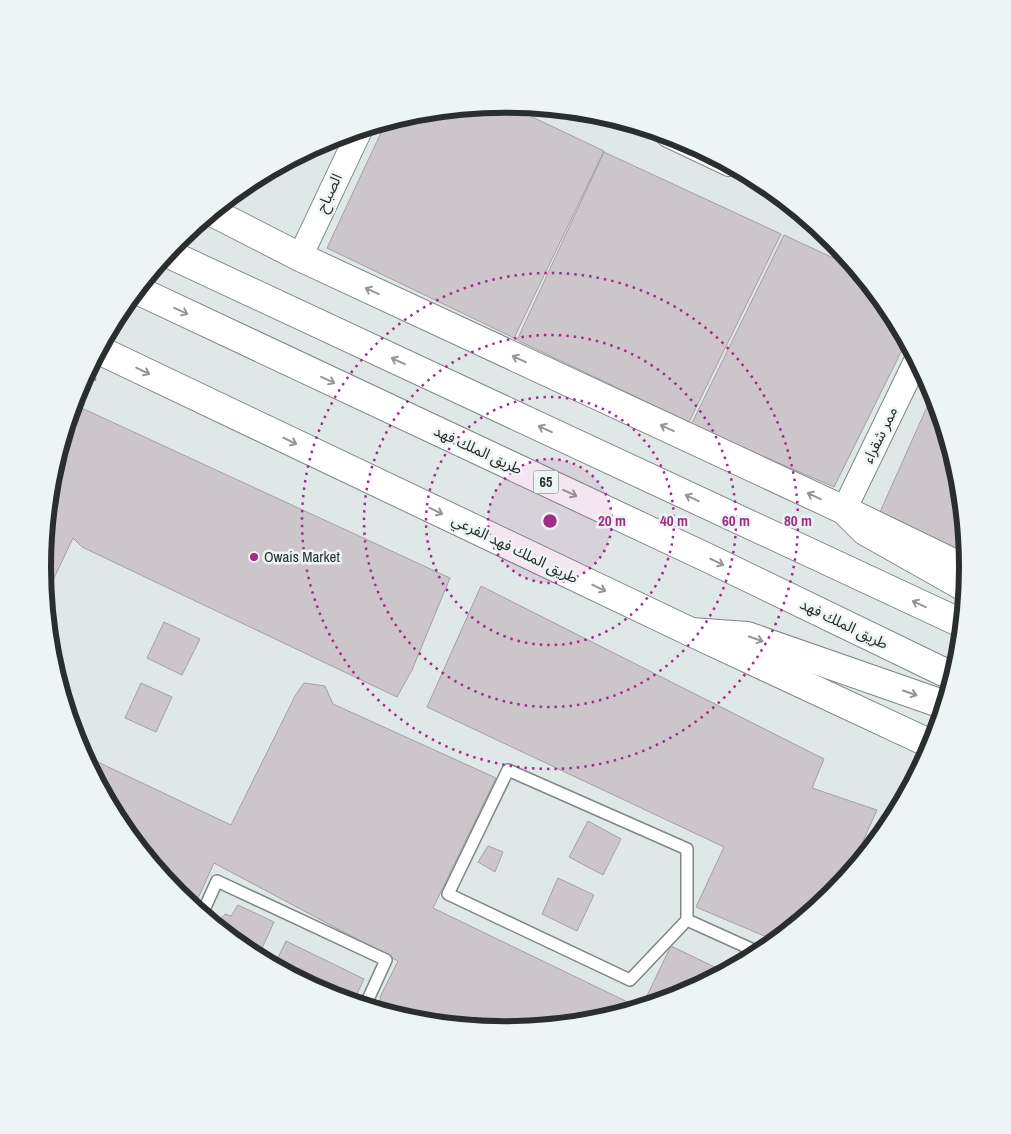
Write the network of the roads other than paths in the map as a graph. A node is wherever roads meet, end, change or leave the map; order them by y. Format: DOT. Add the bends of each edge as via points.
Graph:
graph roads {
  1 [pos="356,138"];
  2 [pos="218,215"];
  3 [pos="174,256"];
  4 [pos="300,257"];
  5 [pos="143,293"];
  6 [pos="105,353"];
  7 [pos="913,367"];
  8 [pos="844,510"];
  9 [pos="960,566"];
  10 [pos="959,584"];
  11 [pos="957,621"];
  12 [pos="691,632"];
  13 [pos="947,674"];
  14 [pos="939,703"];
  15 [pos="925,741"];
  16 [pos="205,908"];
  17 [pos="687,920"];
  18 [pos="750,950"];
  19 [pos="368,1000"];
  1 -- 4 [label="street, الصباح"];
  2 -- 4 [label="main road"];
  11 -- 3 [label="main road, one-way"];
  8 -- 4 [label="main road, one-way"];
  5 -- 13 [label="main road, طريق الملك فهد / 65, one-way"];
  6 -- 12 [label="main road, طريق الملك فهد الفرعي, one-way"];
  7 -- 8 [label="street, ممر شقراء"];
  8 -- 9 [label="main road"];
  8 -- 10 [label="main road" via="865,530"];
  12 -- 14 [label="main road, one-way" via="748,636"];
  12 -- 15 [label="main road, طريق الملك فهد الفرعي"];
  16 -- 19 [label="lane" via="216,881 386,960"];
  17 -- 17 [label="lane" via="687,849 508,770 448,894 630,980"];
  17 -- 18 [label="lane"];
}
